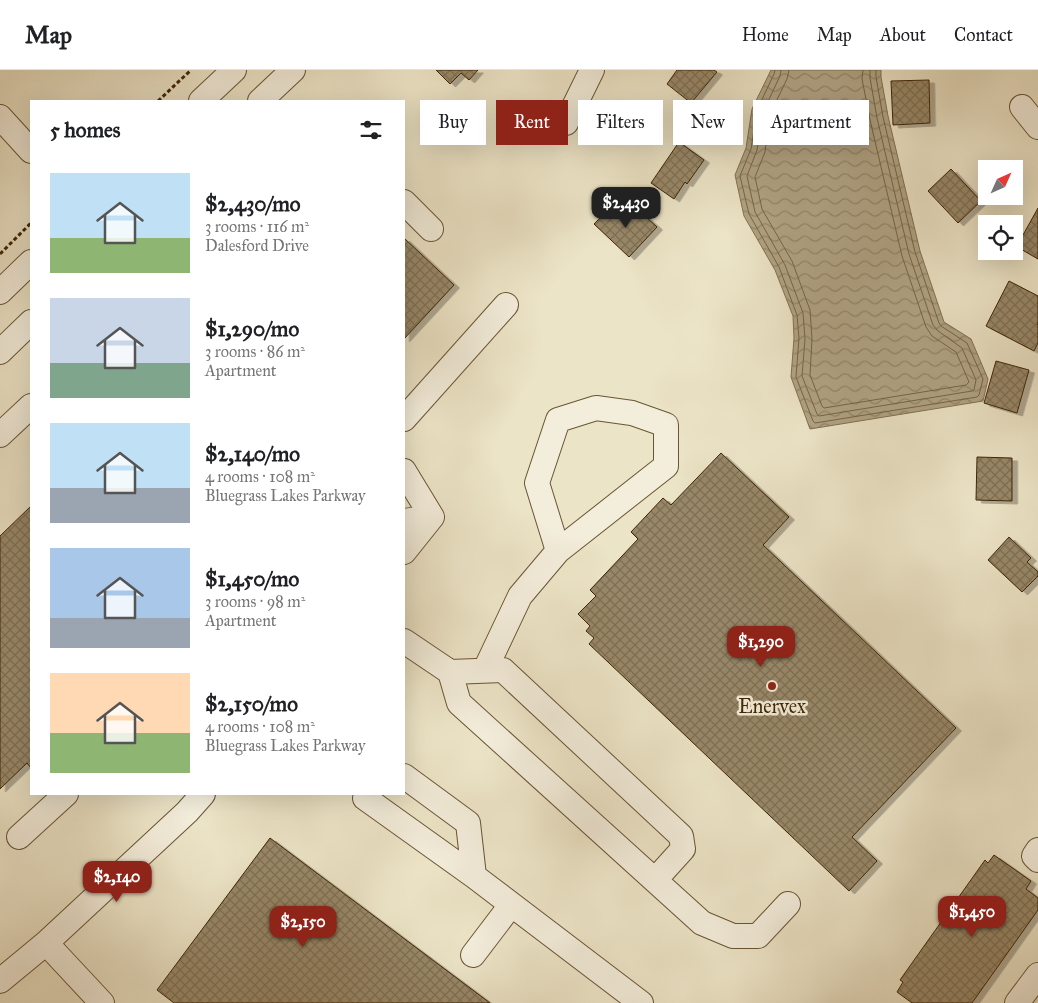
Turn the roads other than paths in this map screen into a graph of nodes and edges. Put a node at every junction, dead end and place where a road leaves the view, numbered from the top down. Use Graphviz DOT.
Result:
graph roads {
  1 [pos="234,70"];
  2 [pos="293,70"];
  3 [pos="592,70"];
  4 [pos="202,100"];
  5 [pos="261,100"];
  6 [pos="1022,107"];
  7 [pos="0,117"];
  8 [pos="568,119"];
  9 [pos="1038,127"];
  10 [pos="30,150"];
  11 [pos="405,203"];
  12 [pos="431,229"];
  13 [pos="30,263"];
  14 [pos="0,292"];
  15 [pos="506,305"];
  16 [pos="30,323"];
  17 [pos="0,352"];
  18 [pos="30,407"];
  19 [pos="405,418"];
  20 [pos="0,434"];
  21 [pos="405,474"];
  22 [pos="432,517"];
  23 [pos="405,521"];
  24 [pos="405,551"];
  25 [pos="558,551"];
  26 [pos="405,642"];
  27 [pos="485,670"];
  28 [pos="450,672"];
  29 [pos="405,777"];
  30 [pos="65,795"];
  31 [pos="202,795"];
  32 [pos="366,798"];
  33 [pos="19,837"];
  34 [pos="1038,850"];
  35 [pos="1038,860"];
  36 [pos="474,876"];
  37 [pos="655,880"];
  38 [pos="788,904"];
  39 [pos="511,905"];
  40 [pos="46,943"];
  41 [pos="473,955"];
  42 [pos="1038,975"];
  43 [pos="0,980"];
  44 [pos="102,1003"];
  45 [pos="641,1003"];
  46 [pos="1017,1003"];
  1 -- 4 [label="street"];
  2 -- 5 [label="street"];
  3 -- 8 [label="street"];
  6 -- 9 [label="street"];
  7 -- 10 [label="street"];
  11 -- 12 [label="street"];
  13 -- 14 [label="street"];
  15 -- 19 [label="street"];
  16 -- 17 [label="street"];
  18 -- 20 [label="street"];
  21 -- 22 [label="street"];
  22 -- 23 [label="street"];
  22 -- 24 [label="street"];
  25 -- 25 [label="street"];
  25 -- 27 [label="street"];
  26 -- 28 [label="street"];
  27 -- 28 [label="street"];
  27 -- 37 [label="street"];
  28 -- 37 [label="street"];
  29 -- 36 [label="street"];
  30 -- 33 [label="street"];
  31 -- 40 [label="street"];
  32 -- 36 [label="street"];
  34 -- 35 [label="street"];
  36 -- 39 [label="street"];
  37 -- 38 [label="street"];
  39 -- 41 [label="street"];
  39 -- 45 [label="street"];
  40 -- 43 [label="street"];
  40 -- 44 [label="street"];
  42 -- 46 [label="street"];
}
